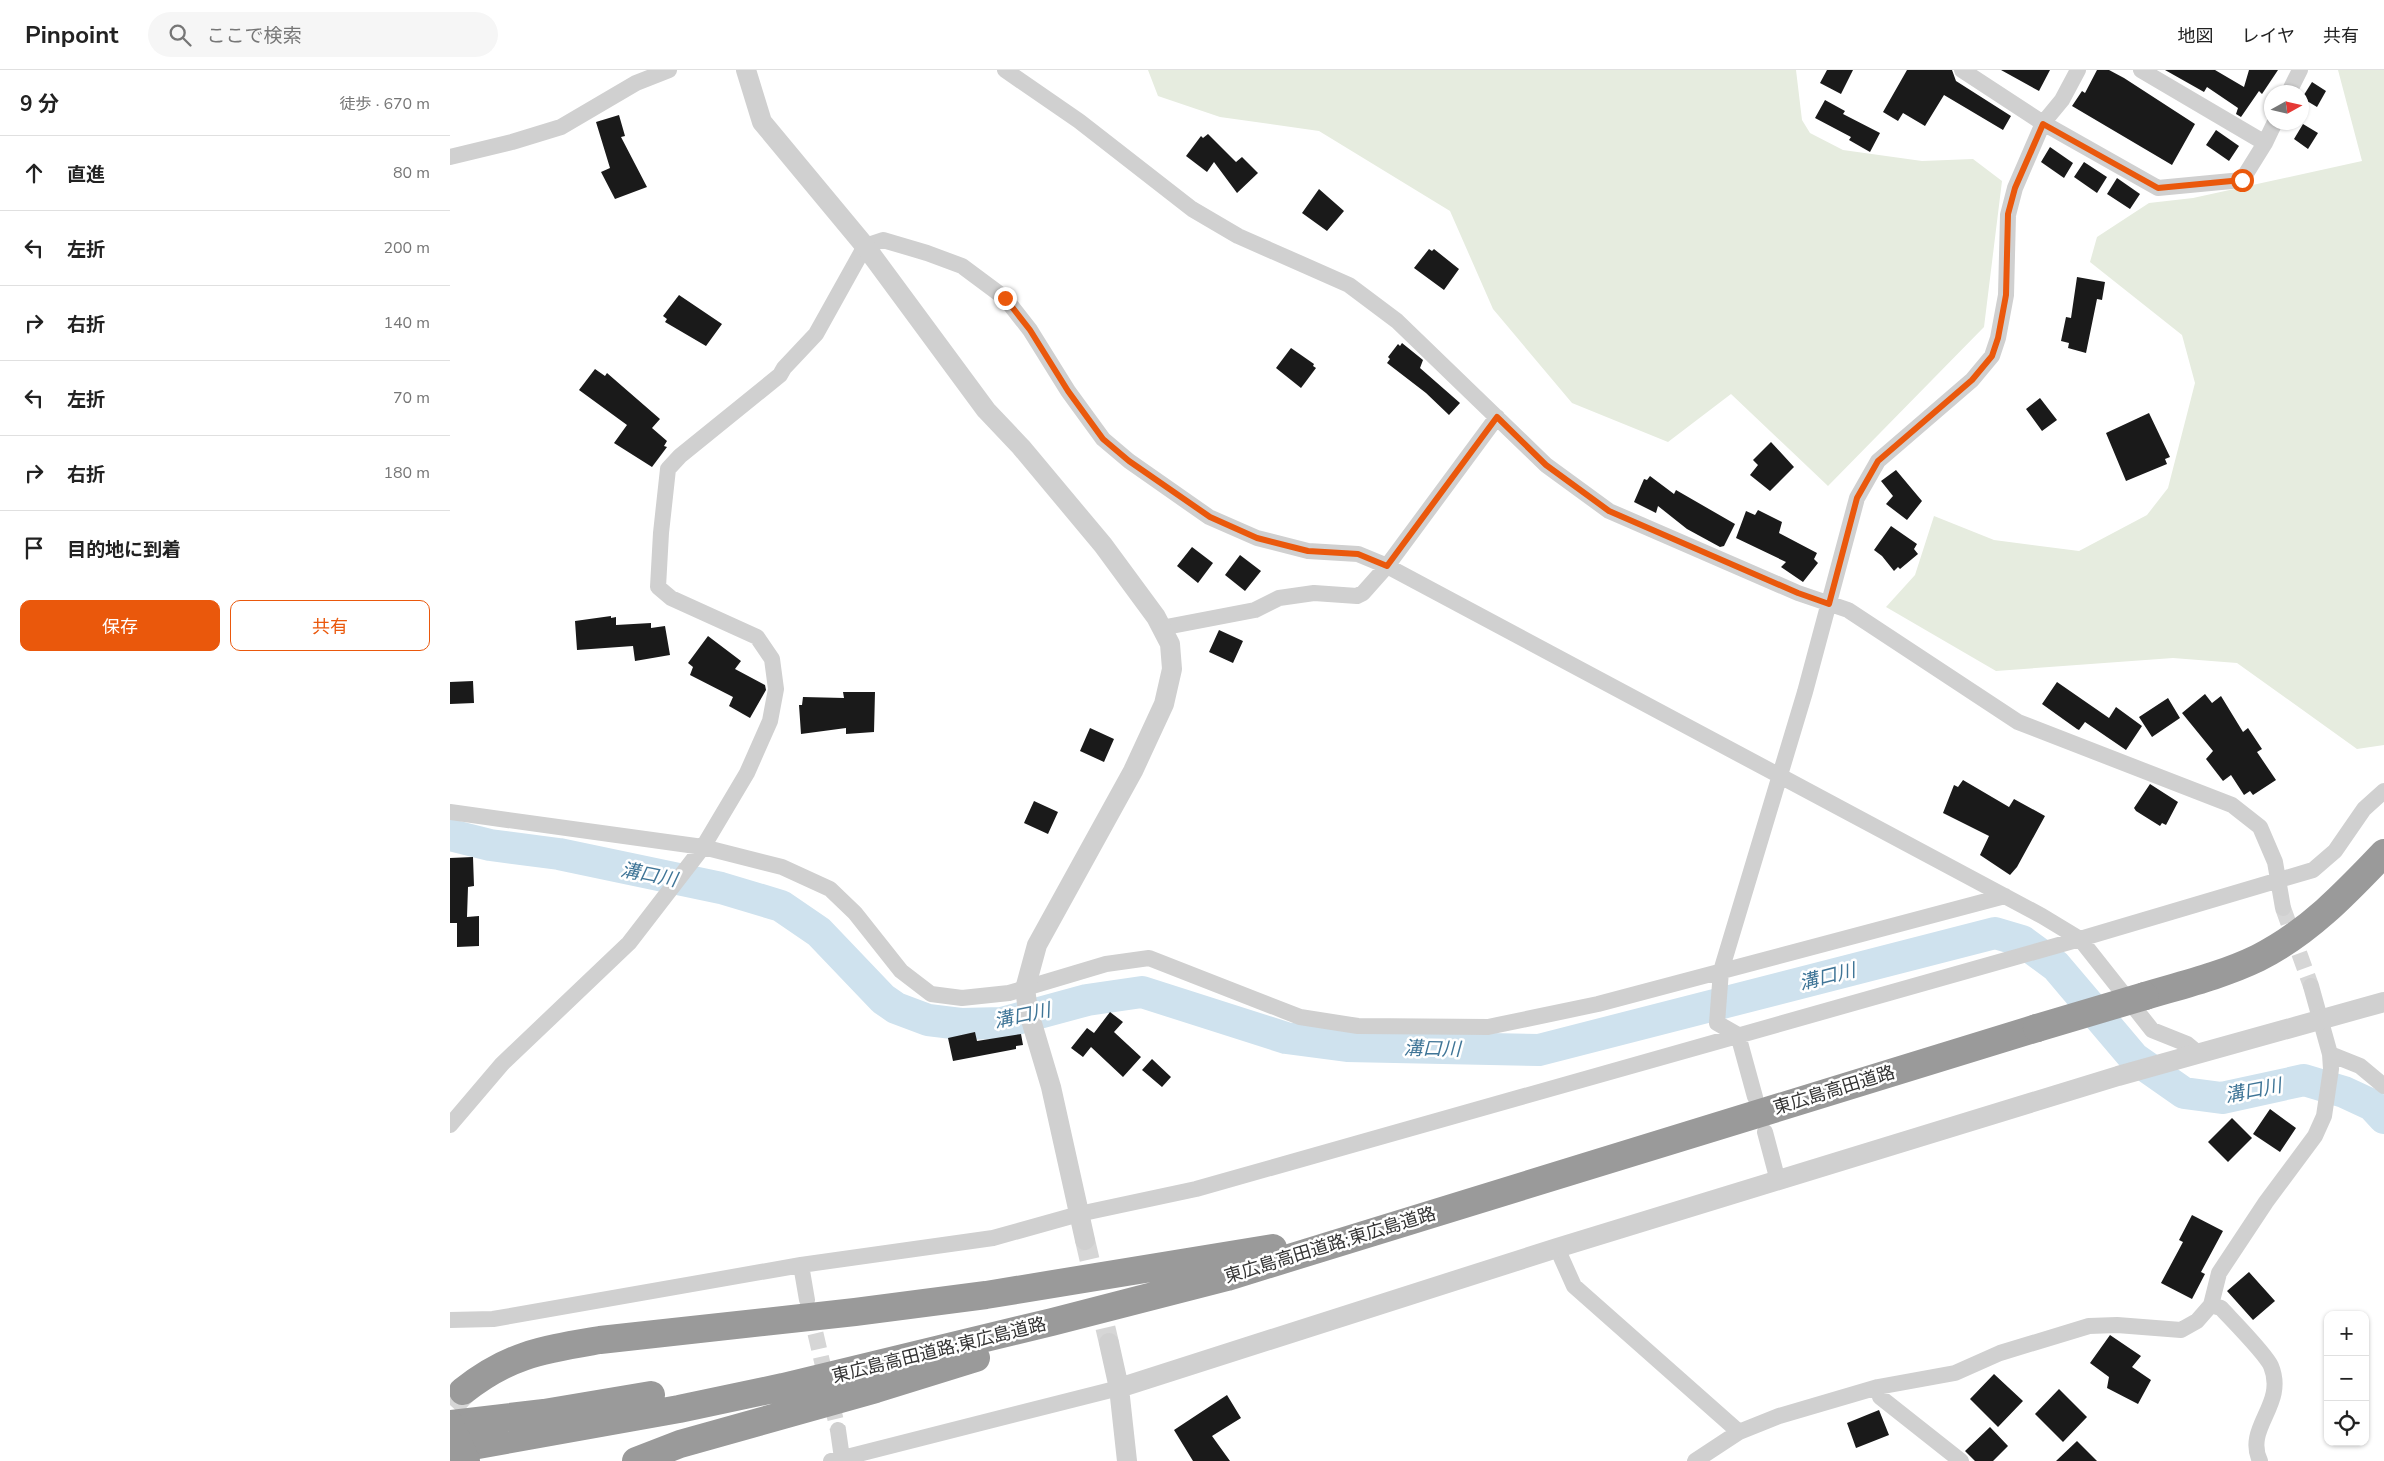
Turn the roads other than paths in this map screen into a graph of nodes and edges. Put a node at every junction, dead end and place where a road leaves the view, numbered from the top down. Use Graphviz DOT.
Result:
graph roads {
  1 [pos="669,70"];
  2 [pos="746,70"];
  3 [pos="1004,70"];
  4 [pos="1962,70"];
  5 [pos="2078,70"];
  6 [pos="2141,70"];
  7 [pos="2300,70"];
  8 [pos="2292,85"];
  9 [pos="2043,124"];
  10 [pos="2271,130"];
  11 [pos="2265,143"];
  12 [pos="450,157"];
  13 [pos="865,246"];
  14 [pos="1497,417"];
  15 [pos="1387,566"];
  16 [pos="1829,604"];
  17 [pos="1161,628"];
  18 [pos="1780,777"];
  19 [pos="2384,791"];
  20 [pos="450,812"];
  21 [pos="703,847"];
  22 [pos="2384,853"];
  23 [pos="2277,880"];
  24 [pos="2005,896"];
  25 [pos="2282,908"];
  26 [pos="2080,939"];
  27 [pos="1721,971"];
  28 [pos="2311,986"];
  29 [pos="1025,989"];
  30 [pos="2384,1002"];
  31 [pos="2322,1019"];
  32 [pos="1738,1036"];
  33 [pos="2199,1054"];
  34 [pos="2331,1061"];
  35 [pos="2384,1086"];
  36 [pos="1755,1097"];
  37 [pos="450,1125"];
  38 [pos="1765,1132"];
  39 [pos="1778,1181"];
  40 [pos="1447,1209"];
  41 [pos="1079,1214"];
  42 [pos="1085,1240"];
  43 [pos="1298,1244"];
  44 [pos="1558,1248"];
  45 [pos="800,1265"];
  46 [pos="1227,1277"];
  47 [pos="807,1300"];
  48 [pos="2211,1305"];
  49 [pos="450,1320"];
  50 [pos="1108,1343"];
  51 [pos="1878,1387"];
  52 [pos="1119,1388"];
  53 [pos="463,1392"];
  54 [pos="450,1424"];
  55 [pos="838,1430"];
  56 [pos="1739,1432"];
  57 [pos="450,1450"];
  58 [pos="837,1460"];
  59 [pos="466,1461"];
  60 [pos="636,1461"];
  61 [pos="1127,1461"];
  62 [pos="1695,1461"];
  63 [pos="1961,1461"];
  64 [pos="2260,1461"];
  1 -- 12 [label="street"];
  2 -- 13 [label="street"];
  3 -- 14 [label="street"];
  4 -- 9 [label="street"];
  5 -- 9 [label="street"];
  6 -- 11 [label="street"];
  7 -- 8 [label="street"];
  9 -- 11 [label="street"];
  9 -- 16 [label="street"];
  10 -- 11 [label="street"];
  13 -- 15 [label="street"];
  13 -- 17 [label="street"];
  13 -- 21 [label="street"];
  14 -- 15 [label="street"];
  14 -- 16 [label="street"];
  15 -- 17 [label="street"];
  15 -- 18 [label="street"];
  16 -- 18 [label="street"];
  16 -- 23 [label="street"];
  17 -- 29 [label="street"];
  18 -- 24 [label="street"];
  18 -- 27 [label="street"];
  19 -- 23 [label="street"];
  20 -- 21 [label="street"];
  21 -- 29 [label="street"];
  21 -- 37 [label="street"];
  22 -- 40 [label="highway, 東広島高田道路, bridge"];
  23 -- 25 [label="street"];
  23 -- 26 [label="street"];
  24 -- 26 [label="street"];
  24 -- 27 [label="street"];
  26 -- 32 [label="street"];
  26 -- 33 [label="street"];
  27 -- 29 [label="street"];
  27 -- 32 [label="street"];
  28 -- 31 [label="street"];
  29 -- 41 [label="street"];
  30 -- 31 [label="street"];
  31 -- 33 [label="street"];
  31 -- 34 [label="street"];
  32 -- 36 [label="street"];
  32 -- 41 [label="street"];
  33 -- 39 [label="street"];
  34 -- 35 [label="street"];
  34 -- 48 [label="street"];
  38 -- 39 [label="street"];
  39 -- 44 [label="street"];
  40 -- 43 [label="highway, 東広島高田道路;東広島道路"];
  40 -- 46 [label="highway, 東広島高田道路;東広島道路"];
  41 -- 42 [label="street"];
  41 -- 45 [label="street"];
  43 -- 53 [label="highway"];
  43 -- 54 [label="highway, 東広島高田道路;東広島道路"];
  44 -- 52 [label="street"];
  44 -- 56 [label="street"];
  45 -- 47 [label="street"];
  45 -- 49 [label="street"];
  46 -- 57 [label="highway, 東広島高田道路;東広島道路"];
  46 -- 60 [label="highway"];
  48 -- 51 [label="street"];
  48 -- 64 [label="street"];
  50 -- 52 [label="street"];
  51 -- 56 [label="street"];
  51 -- 63 [label="street"];
  52 -- 58 [label="street"];
  52 -- 61 [label="street"];
  54 -- 59 [label="highway, bridge"];
  55 -- 58 [label="street"];
  56 -- 62 [label="street"];
}
